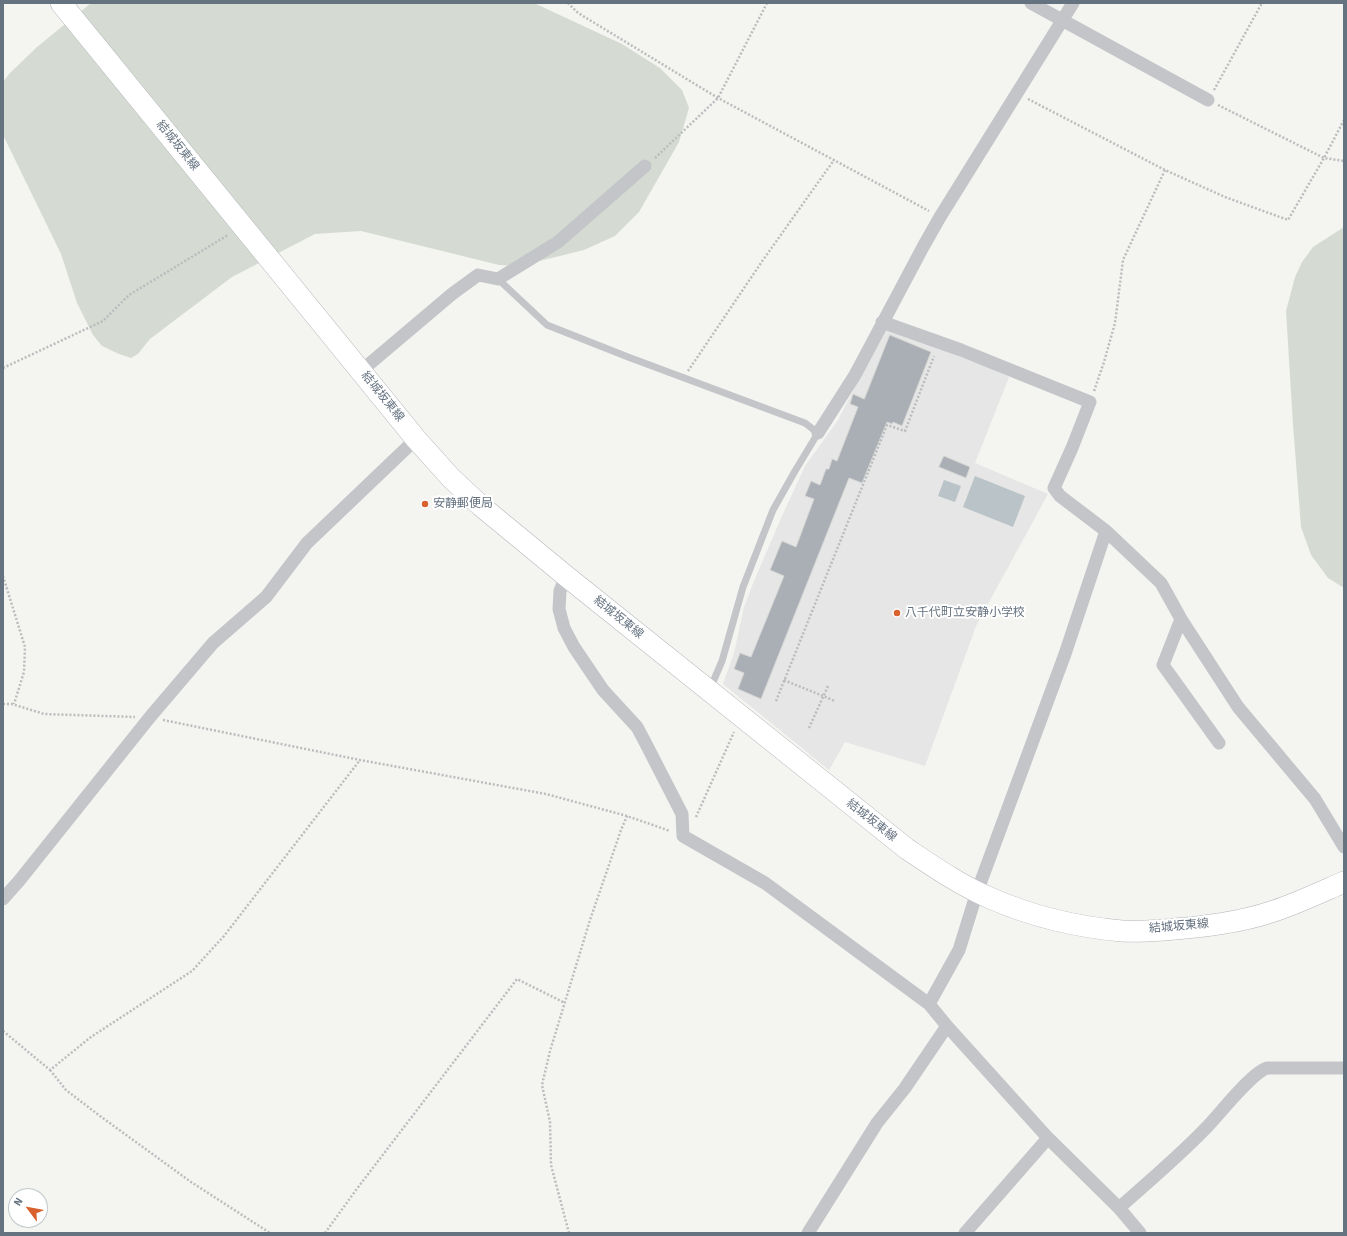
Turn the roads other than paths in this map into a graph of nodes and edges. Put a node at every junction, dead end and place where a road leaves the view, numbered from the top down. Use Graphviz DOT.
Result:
graph roads {
  1 [pos="61,3"];
  2 [pos="1031,3"];
  3 [pos="1073,3"];
  4 [pos="1063,20"];
  5 [pos="1208,100"];
  6 [pos="645,166"];
  7 [pos="498,279"];
  8 [pos="882,322"];
  9 [pos="361,370"];
  10 [pos="818,433"];
  11 [pos="416,439"];
  12 [pos="1106,531"];
  13 [pos="566,576"];
  14 [pos="1181,619"];
  15 [pos="710,691"];
  16 [pos="1219,743"];
  17 [pos="1344,847"];
  18 [pos="1344,882"];
  19 [pos="976,892"];
  20 [pos="3,899"];
  21 [pos="929,1004"];
  22 [pos="947,1026"];
  23 [pos="1344,1068"];
  24 [pos="1048,1138"];
  25 [pos="1120,1208"];
  26 [pos="808,1233"];
  27 [pos="965,1233"];
  28 [pos="1140,1233"];
  1 -- 9 [label="main road, 結城坂東線"];
  2 -- 4 [label="street"];
  3 -- 4 [label="street"];
  4 -- 5 [label="street"];
  4 -- 8 [label="street"];
  6 -- 7 [label="street"];
  7 -- 9 [label="street"];
  7 -- 10 [label="lane"];
  8 -- 10 [label="street"];
  8 -- 12 [label="street"];
  9 -- 11 [label="main road, 結城坂東線"];
  10 -- 15 [label="lane"];
  11 -- 13 [label="main road, 結城坂東線"];
  11 -- 20 [label="street"];
  12 -- 14 [label="street"];
  12 -- 19 [label="street"];
  13 -- 15 [label="main road, 結城坂東線"];
  13 -- 21 [label="street"];
  14 -- 16 [label="street"];
  14 -- 17 [label="street"];
  15 -- 19 [label="main road, 結城坂東線"];
  18 -- 19 [label="main road, 結城坂東線"];
  19 -- 21 [label="street"];
  21 -- 22 [label="street"];
  22 -- 24 [label="street"];
  22 -- 26 [label="street"];
  23 -- 25 [label="street"];
  24 -- 25 [label="street"];
  24 -- 27 [label="street"];
  25 -- 28 [label="street"];
}
